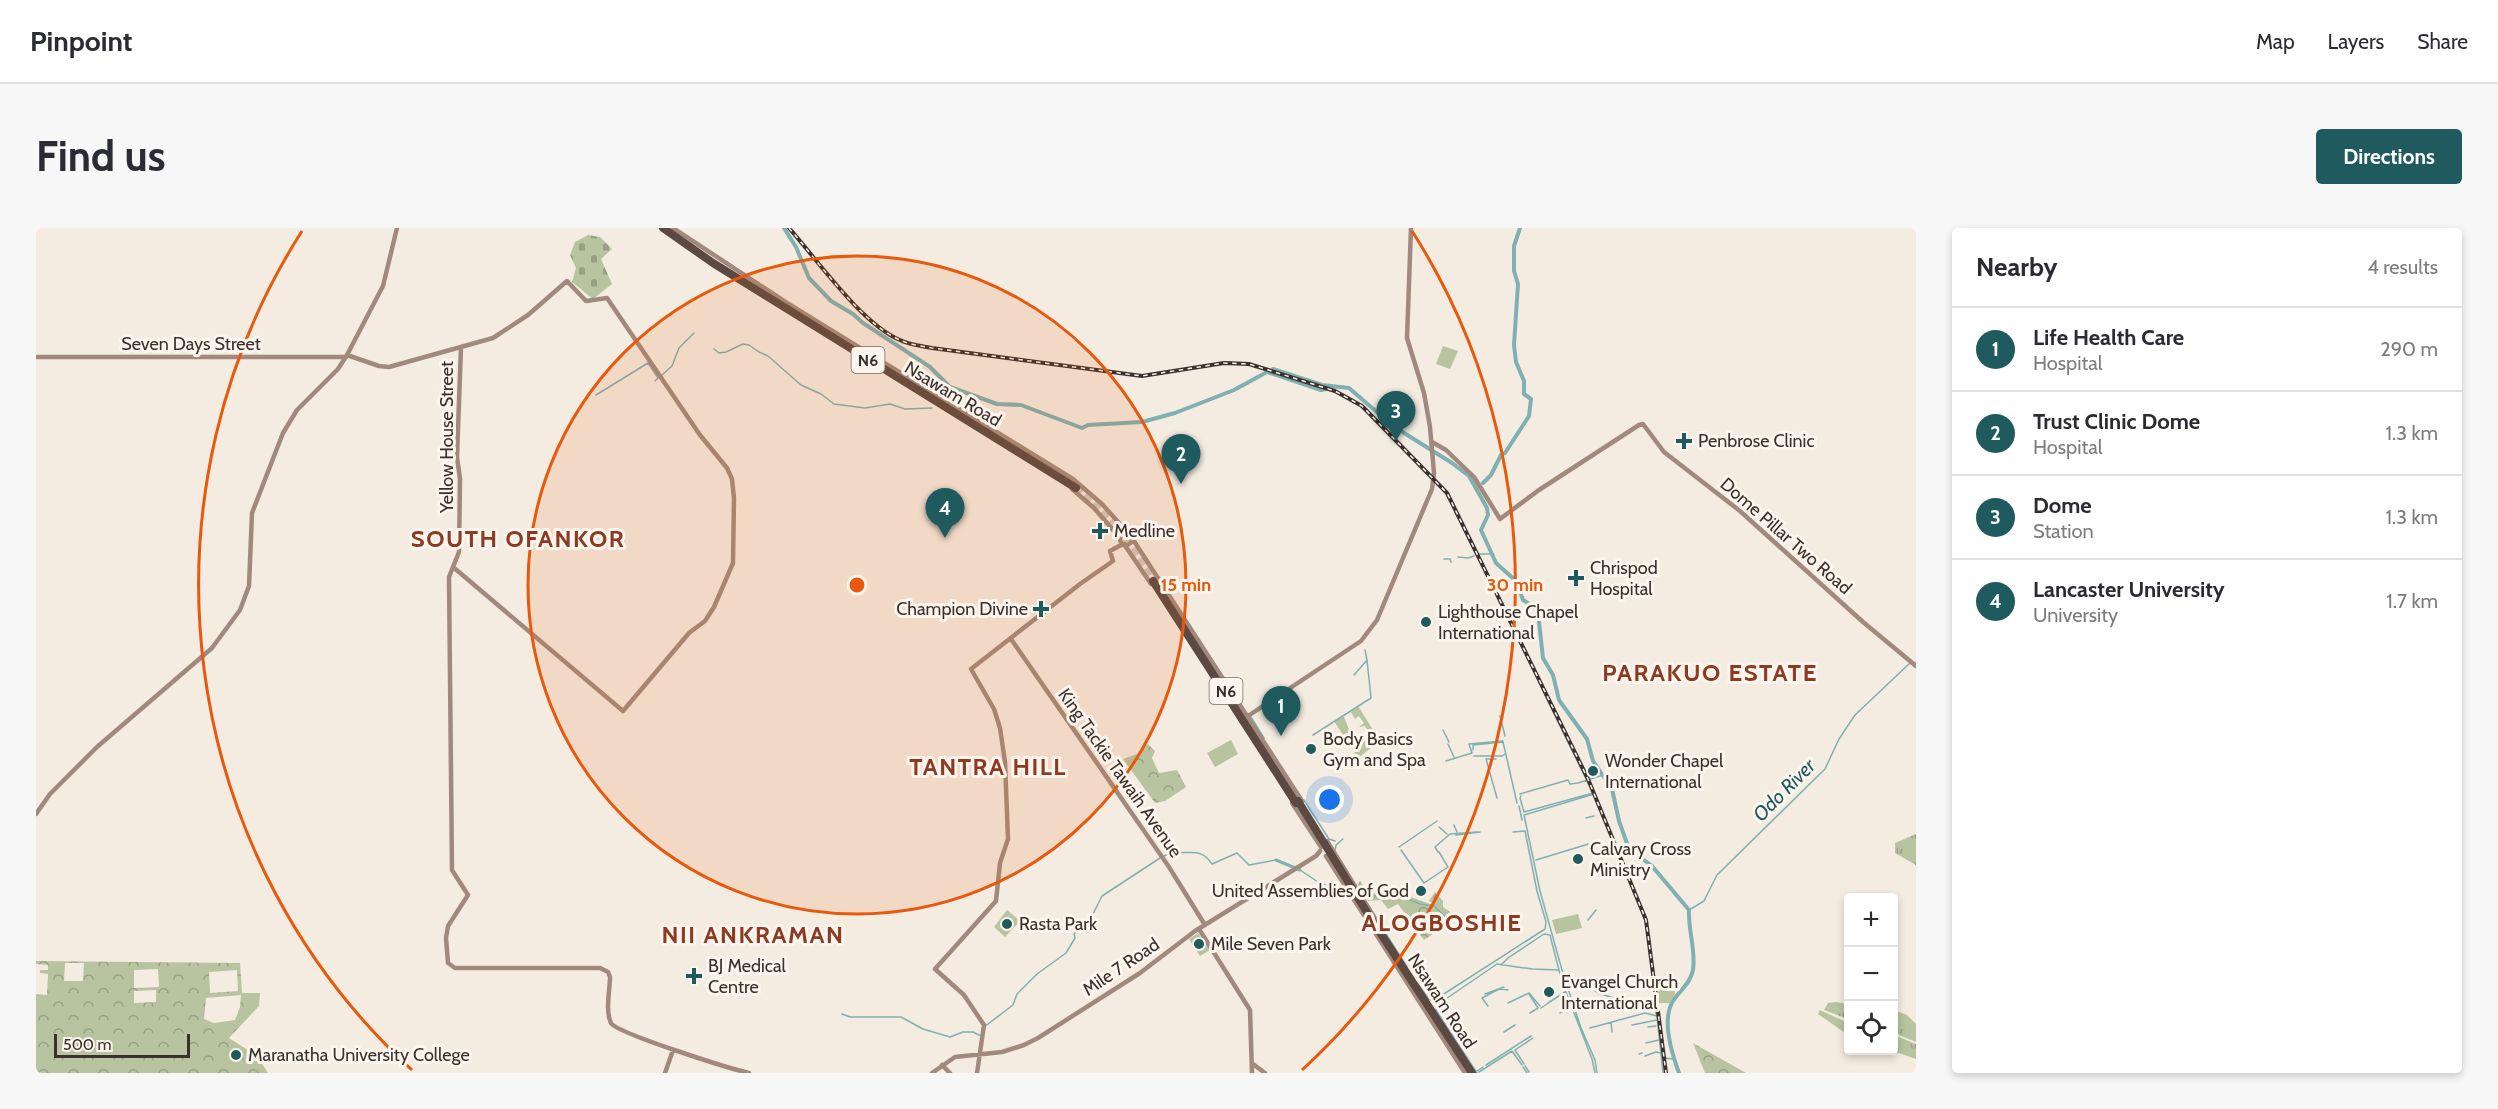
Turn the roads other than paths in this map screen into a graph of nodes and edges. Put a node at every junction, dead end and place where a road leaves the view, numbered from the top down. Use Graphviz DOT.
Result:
graph roads {
  1 [pos="397,228"];
  2 [pos="663,228"];
  3 [pos="673,228"];
  4 [pos="1411,228"];
  5 [pos="461,347"];
  6 [pos="347,356"];
  7 [pos="36,357"];
  8 [pos="1432,444"];
  9 [pos="1076,487"];
  10 [pos="1130,536"];
  11 [pos="1121,542"];
  12 [pos="453,567"];
  13 [pos="1154,581"];
  14 [pos="1011,639"];
  15 [pos="1915,665"];
  16 [pos="1248,716"];
  17 [pos="36,814"];
  18 [pos="1328,844"];
  19 [pos="1333,850"];
  20 [pos="1323,852"];
  21 [pos="1205,925"];
  22 [pos="1199,929"];
  23 [pos="673,1050"];
  24 [pos="981,1056"];
  25 [pos="1252,1064"];
  26 [pos="942,1065"];
  27 [pos="665,1073"];
  28 [pos="749,1073"];
  29 [pos="932,1073"];
  30 [pos="950,1073"];
  31 [pos="977,1073"];
  32 [pos="1252,1073"];
  33 [pos="1265,1073"];
  34 [pos="1471,1073"];
  1 -- 6 [label="street"];
  2 -- 9 [label="highway, Nsawam Road / N6"];
  2 -- 11 [label="street"];
  3 -- 10 [label="street"];
  4 -- 8 [label="street"];
  5 -- 6 [label="street"];
  5 -- 12 [label="street, Yellow House Street"];
  5 -- 12 [label="street"];
  6 -- 7 [label="street, Seven Days Street"];
  6 -- 17 [label="street"];
  8 -- 15 [label="street, Dome Pillar Two Road"];
  8 -- 16 [label="street"];
  10 -- 11 [label="street"];
  10 -- 11 [label="street"];
  10 -- 16 [label="street"];
  11 -- 14 [label="street"];
  11 -- 20 [label="street"];
  12 -- 23 [label="street, Yellow House Street"];
  13 -- 34 [label="highway, Nsawam Road / N6, bridge"];
  14 -- 21 [label="street, King Tackie Tawaih Avenue"];
  14 -- 24 [label="street"];
  16 -- 18 [label="street"];
  18 -- 19 [label="street"];
  18 -- 20 [label="street"];
  19 -- 20 [label="street"];
  19 -- 34 [label="street"];
  20 -- 21 [label="street, Mile 7 Road"];
  20 -- 34 [label="street"];
  21 -- 22 [label="street, Mile 7 Road"];
  22 -- 24 [label="street, Mile 7 Road"];
  22 -- 25 [label="street"];
  23 -- 27 [label="street"];
  23 -- 28 [label="street"];
  24 -- 26 [label="street, Mile 7 Road"];
  24 -- 31 [label="street"];
  25 -- 32 [label="street"];
  25 -- 33 [label="street"];
  26 -- 29 [label="street, Mile 7 Road"];
  26 -- 30 [label="street"];
}
